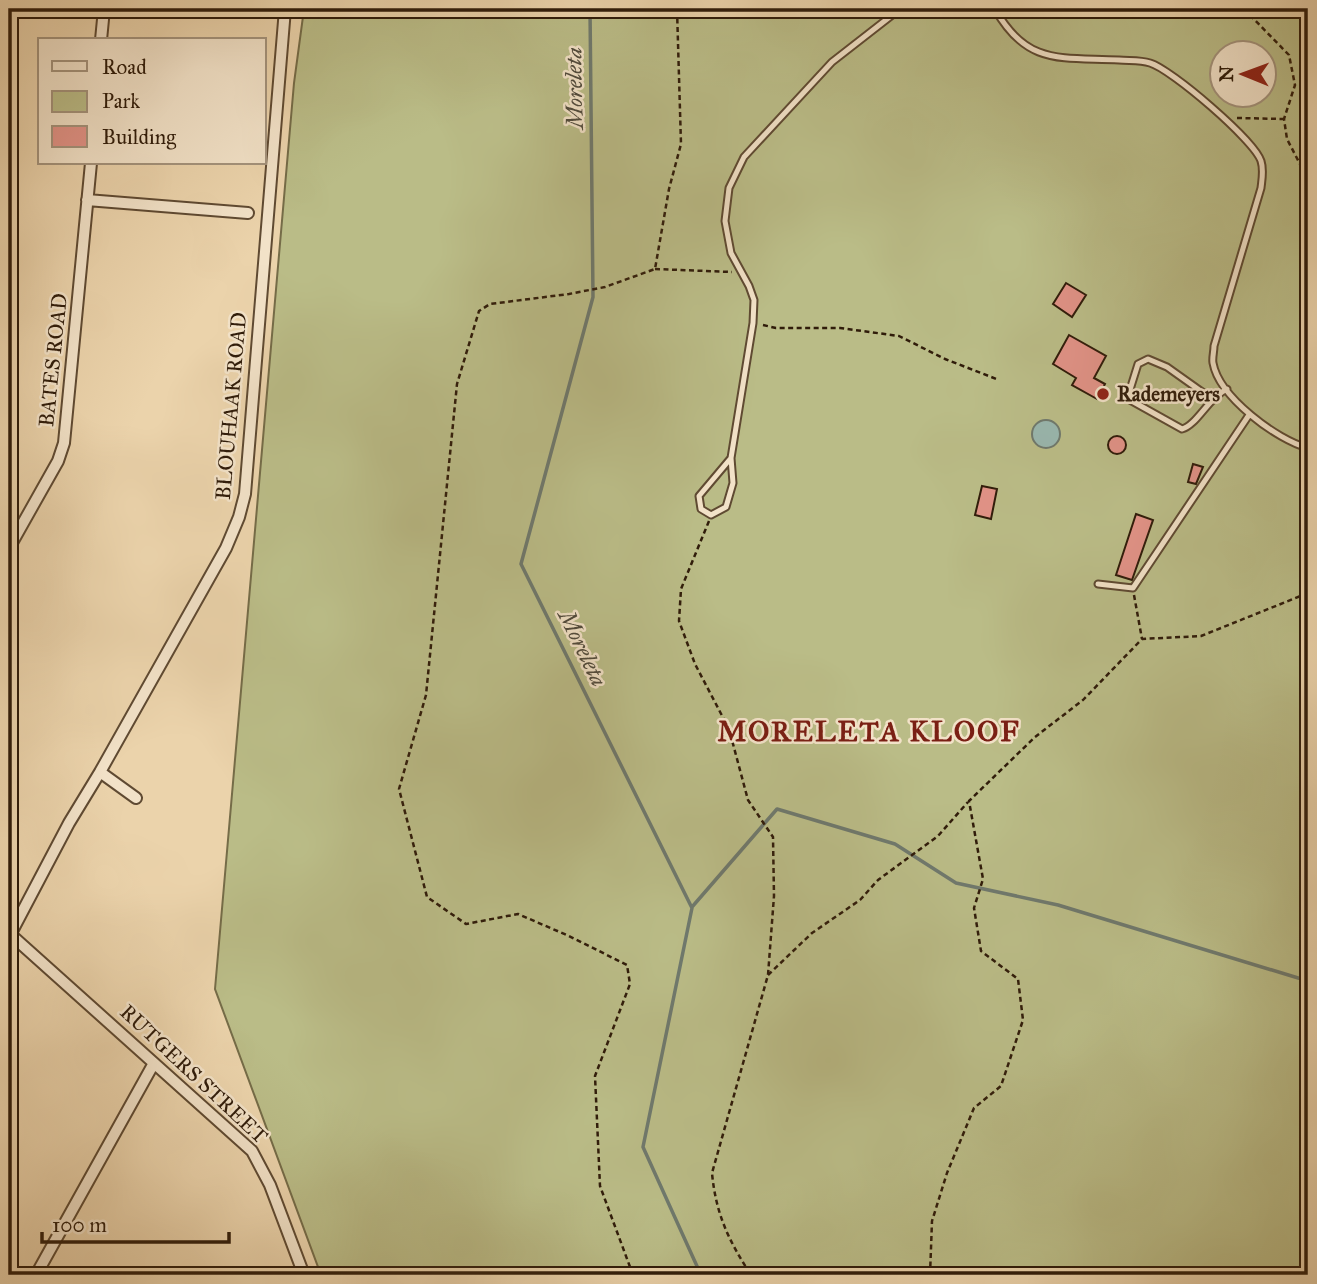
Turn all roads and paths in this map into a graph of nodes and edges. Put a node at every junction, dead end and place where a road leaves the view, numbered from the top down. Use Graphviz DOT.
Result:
graph roads {
  1 [pos="104,9"];
  2 [pos="285,9"];
  3 [pos="677,9"];
  4 [pos="900,9"];
  5 [pos="995,9"];
  6 [pos="1244,9"];
  7 [pos="101,38"];
  8 [pos="1223,117"];
  9 [pos="1284,119"];
  10 [pos="91,164"];
  11 [pos="87,200"];
  12 [pos="248,212"];
  13 [pos="1308,237"];
  14 [pos="655,269"];
  15 [pos="740,272"];
  16 [pos="752,323"];
  17 [pos="999,380"];
  18 [pos="1227,389"];
  19 [pos="1212,399"];
  20 [pos="1249,415"];
  21 [pos="1308,447"];
  22 [pos="731,458"];
  23 [pos="711,515"];
  24 [pos="9,548"];
  25 [pos="1098,584"];
  26 [pos="1133,588"];
  27 [pos="1308,593"];
  28 [pos="1142,639"];
  29 [pos="100,772"];
  30 [pos="136,798"];
  31 [pos="969,801"];
  32 [pos="10,936"];
  33 [pos="768,975"];
  34 [pos="154,1063"];
  35 [pos="36,1275"];
  36 [pos="304,1275"];
  37 [pos="633,1275"];
  38 [pos="751,1275"];
  39 [pos="930,1275"];
  1 -- 7 [label="street"];
  2 -- 29 [label="street, BLOUHAAK ROAD"];
  3 -- 14 [label="path"];
  4 -- 15 [label="lane"];
  5 -- 8 [label="lane"];
  6 -- 9 [label="path"];
  8 -- 9 [label="path"];
  8 -- 18 [label="lane"];
  9 -- 13 [label="path"];
  10 -- 11 [label="street, BATES ROAD"];
  11 -- 12 [label="street"];
  11 -- 24 [label="street, BATES ROAD"];
  14 -- 15 [label="path"];
  14 -- 37 [label="path"];
  15 -- 16 [label="lane"];
  16 -- 17 [label="path"];
  16 -- 22 [label="lane"];
  18 -- 19 [label="lane"];
  18 -- 20 [label="lane"];
  19 -- 19 [label="lane"];
  20 -- 21 [label="lane"];
  20 -- 26 [label="lane"];
  22 -- 23 [label="lane"];
  22 -- 23 [label="lane"];
  23 -- 33 [label="path"];
  25 -- 26 [label="lane"];
  26 -- 28 [label="path"];
  27 -- 28 [label="path"];
  28 -- 31 [label="path"];
  29 -- 30 [label="street"];
  29 -- 32 [label="street, BLOUHAAK ROAD"];
  31 -- 33 [label="path"];
  31 -- 39 [label="path"];
  32 -- 34 [label="street, RUTGERS STREET"];
  33 -- 38 [label="path"];
  34 -- 35 [label="street"];
  34 -- 36 [label="street, RUTGERS STREET"];
}
